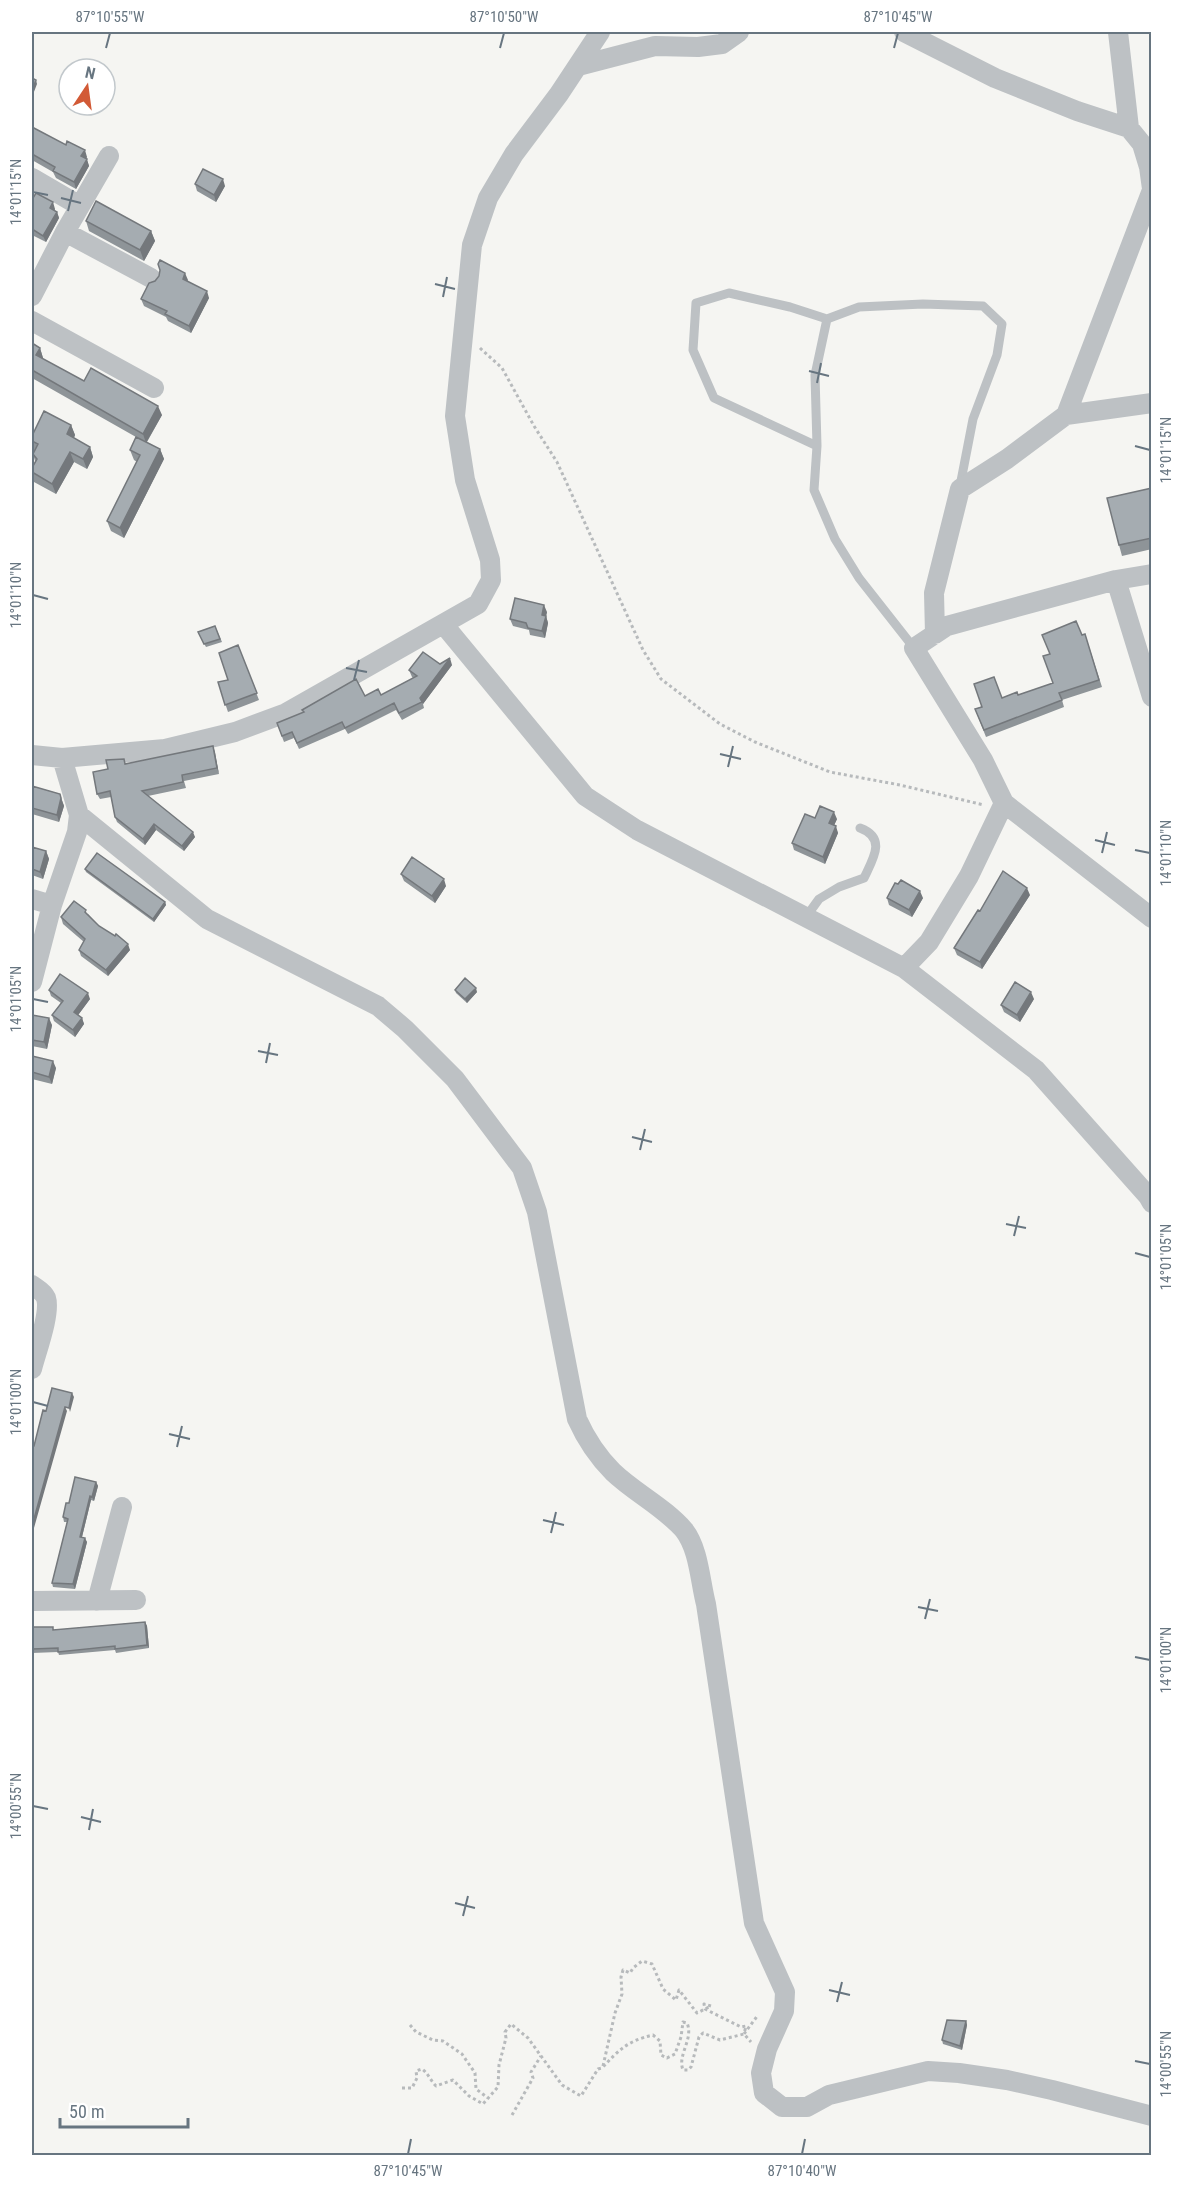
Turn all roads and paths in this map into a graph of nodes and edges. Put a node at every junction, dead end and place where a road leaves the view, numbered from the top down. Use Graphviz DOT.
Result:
graph roads {
  1 [pos="600,32"];
  2 [pos="739,32"];
  3 [pos="904,32"];
  4 [pos="1118,32"];
  5 [pos="578,66"];
  6 [pos="1129,128"];
  7 [pos="109,156"];
  8 [pos="32,178"];
  9 [pos="1152,189"];
  10 [pos="80,206"];
  11 [pos="65,232"];
  12 [pos="151,278"];
  13 [pos="32,296"];
  14 [pos="827,319"];
  15 [pos="32,321"];
  16 [pos="461,344"];
  17 [pos="154,388"];
  18 [pos="1152,403"];
  19 [pos="1066,415"];
  20 [pos="817,446"];
  21 [pos="960,489"];
  22 [pos="1152,574"];
  23 [pos="1116,580"];
  24 [pos="444,625"];
  25 [pos="935,634"];
  26 [pos="914,648"];
  27 [pos="1152,697"];
  28 [pos="32,755"];
  29 [pos="62,758"];
  30 [pos="1002,806"];
  31 [pos="79,815"];
  32 [pos="860,828"];
  33 [pos="32,899"];
  34 [pos="52,905"];
  35 [pos="805,918"];
  36 [pos="1152,918"];
  37 [pos="904,968"];
  38 [pos="32,982"];
  39 [pos="1152,1203"];
  40 [pos="32,1285"];
  41 [pos="32,1369"];
  42 [pos="122,1507"];
  43 [pos="136,1600"];
  44 [pos="97,1601"];
  45 [pos="32,1602"];
  46 [pos="758,2015"];
  47 [pos="410,2025"];
  48 [pos="744,2034"];
  49 [pos="541,2056"];
  50 [pos="602,2068"];
  51 [pos="402,2088"];
  52 [pos="488,2098"];
  53 [pos="512,2115"];
  54 [pos="1152,2116"];
  1 -- 5 [label="street"];
  2 -- 5 [label="street"];
  3 -- 6 [label="street"];
  4 -- 6 [label="street"];
  5 -- 16 [label="street"];
  6 -- 9 [label="street"];
  7 -- 10 [label="street"];
  8 -- 10 [label="street"];
  9 -- 19 [label="street"];
  10 -- 11 [label="street"];
  11 -- 12 [label="street"];
  11 -- 13 [label="street"];
  14 -- 20 [label="lane"];
  14 -- 20 [label="lane"];
  14 -- 21 [label="lane"];
  15 -- 17 [label="street"];
  16 -- 24 [label="street"];
  16 -- 30 [label="path"];
  18 -- 19 [label="street"];
  19 -- 21 [label="street"];
  20 -- 26 [label="lane"];
  21 -- 25 [label="street"];
  22 -- 23 [label="street"];
  23 -- 25 [label="street"];
  23 -- 27 [label="street"];
  24 -- 29 [label="street"];
  24 -- 35 [label="street"];
  25 -- 26 [label="street"];
  26 -- 30 [label="street"];
  28 -- 29 [label="street"];
  29 -- 31 [label="street"];
  30 -- 36 [label="street"];
  30 -- 37 [label="street"];
  31 -- 34 [label="street"];
  31 -- 54 [label="street"];
  32 -- 35 [label="lane"];
  33 -- 34 [label="street"];
  34 -- 38 [label="street"];
  35 -- 37 [label="street"];
  37 -- 39 [label="street"];
  40 -- 41 [label="street"];
  42 -- 44 [label="street"];
  43 -- 44 [label="street"];
  44 -- 45 [label="street"];
  46 -- 48 [label="path"];
  47 -- 52 [label="path"];
  48 -- 50 [label="path"];
  48 -- 50 [label="path"];
  49 -- 50 [label="path"];
  49 -- 52 [label="path"];
  49 -- 53 [label="path"];
  51 -- 52 [label="path"];
}
